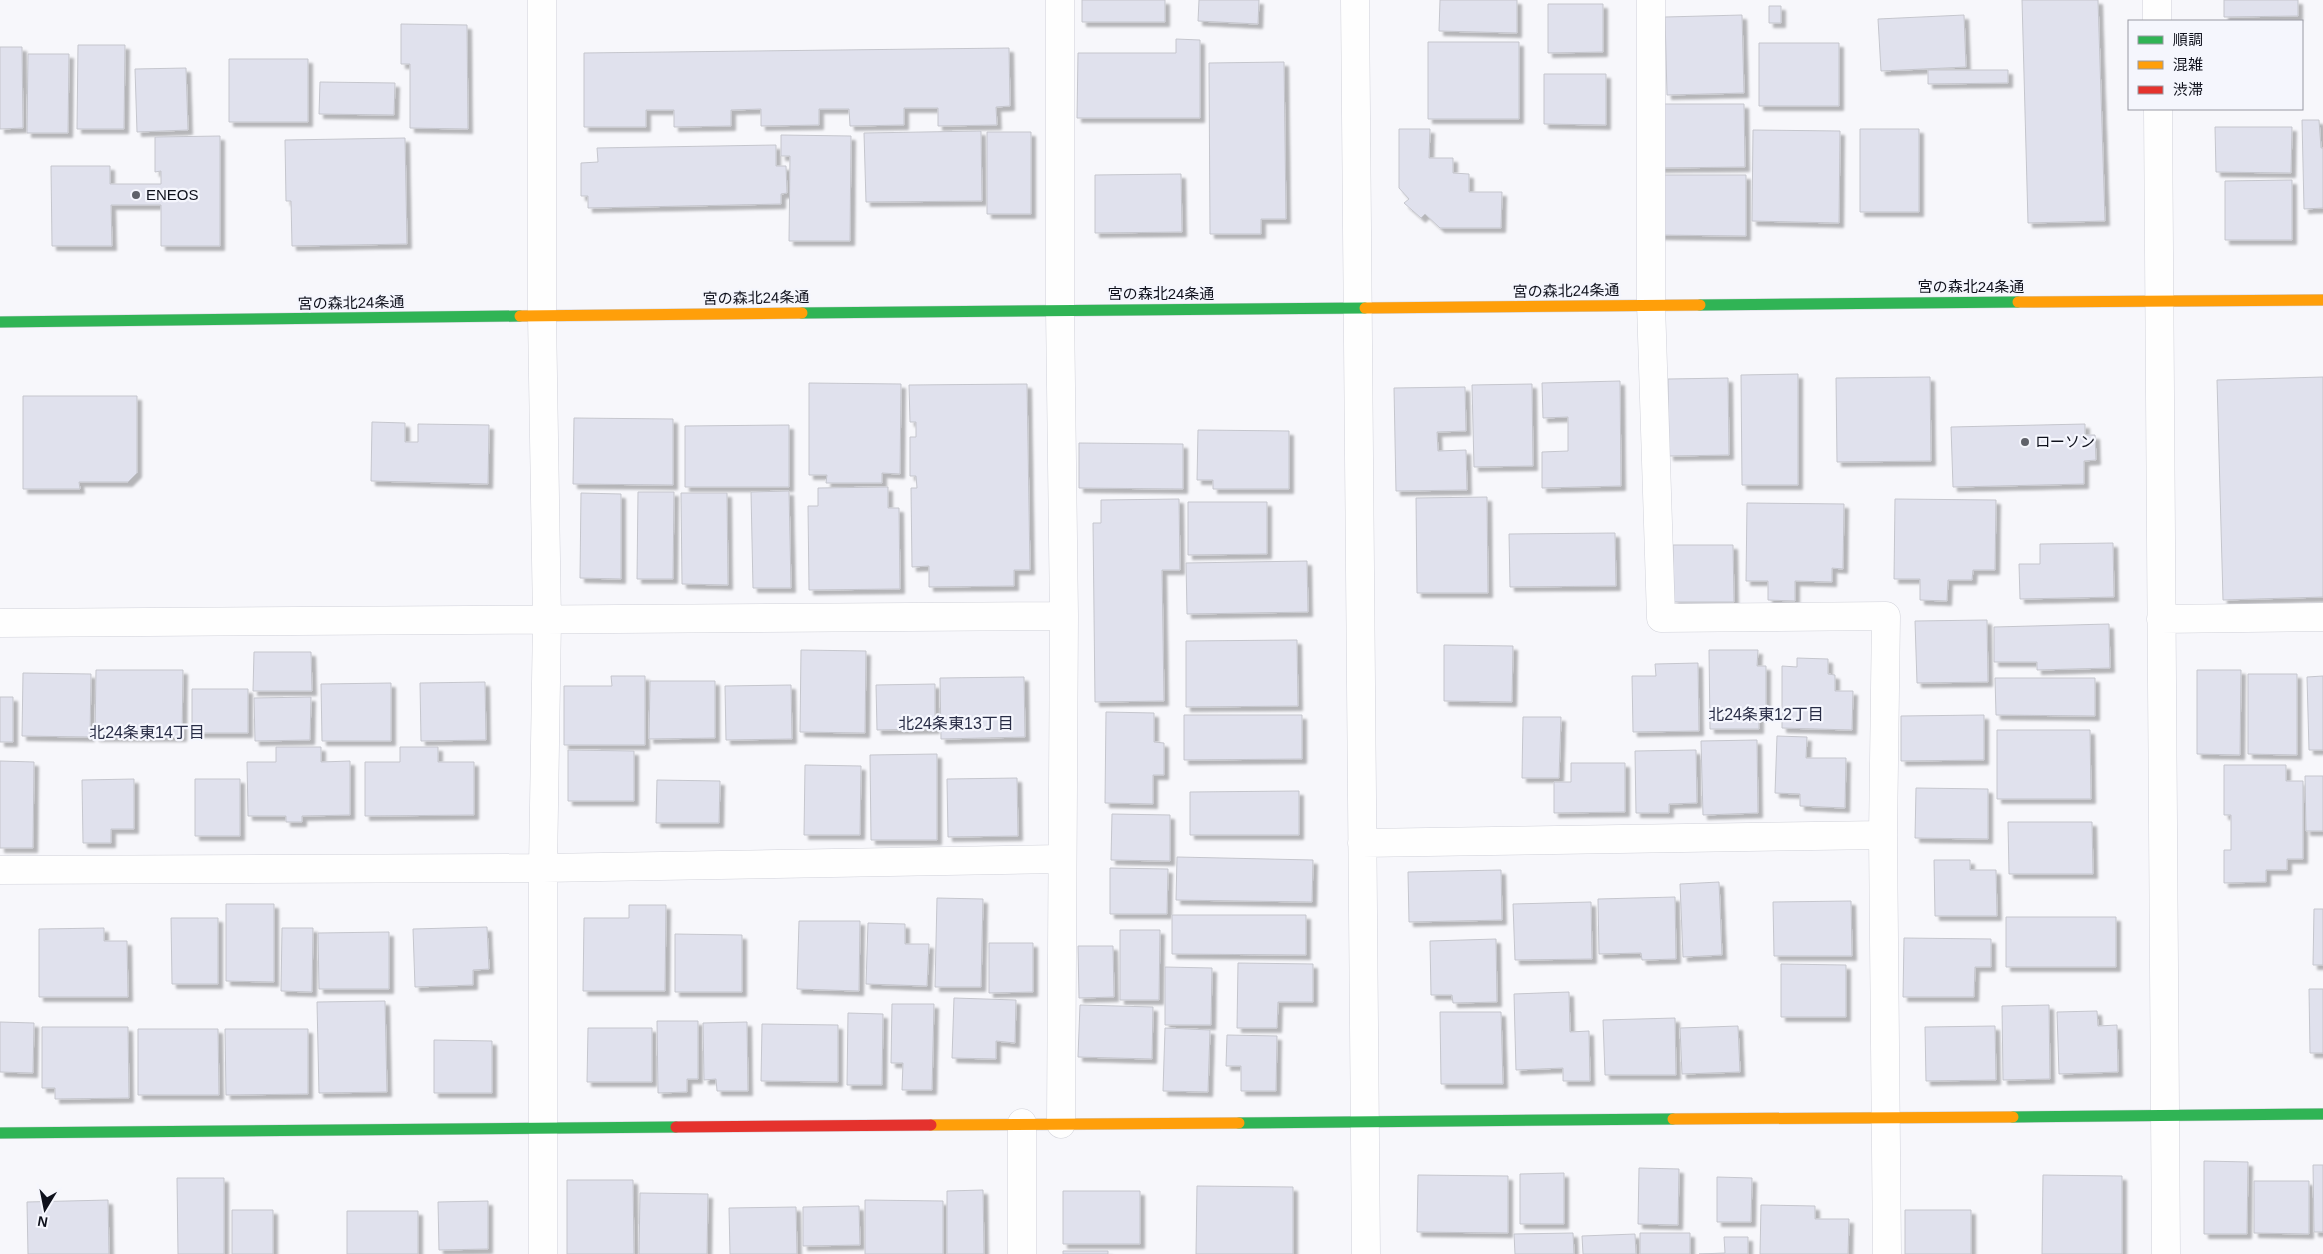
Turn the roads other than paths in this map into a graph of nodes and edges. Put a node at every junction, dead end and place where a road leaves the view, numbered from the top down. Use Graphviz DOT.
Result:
graph roads {
  1 [pos="542,0"];
  2 [pos="1060,0"];
  3 [pos="1355,0"];
  4 [pos="1651,0"];
  5 [pos="2157,0"];
  6 [pos="2157,20"];
  7 [pos="2158,110"];
  8 [pos="2323,300"];
  9 [pos="2160,301"];
  10 [pos="1651,304"];
  11 [pos="1357,307"];
  12 [pos="1060,310"];
  13 [pos="542,316"];
  14 [pos="0,322"];
  15 [pos="1064,616"];
  16 [pos="2323,617"];
  17 [pos="2162,619"];
  18 [pos="547,620"];
  19 [pos="0,622"];
  20 [pos="1883,834"];
  21 [pos="1362,843"];
  22 [pos="1062,859"];
  23 [pos="543,868"];
  24 [pos="0,870"];
  25 [pos="2323,1114"];
  26 [pos="1885,1116"];
  27 [pos="2165,1117"];
  28 [pos="1364,1120"];
  29 [pos="1022,1123"];
  30 [pos="1061,1124"];
  31 [pos="543,1128"];
  32 [pos="0,1133"];
  33 [pos="543,1254"];
  34 [pos="1022,1254"];
  35 [pos="1366,1254"];
  36 [pos="1886,1254"];
  37 [pos="2166,1254"];
  1 -- 13 [label="street"];
  2 -- 12 [label="street"];
  3 -- 11 [label="street"];
  4 -- 10 [label="street"];
  5 -- 6 [label="street"];
  7 -- 9 [label="street"];
  8 -- 9 [label="street, 宮の森北24条通"];
  9 -- 10 [label="street, 宮の森北24条通"];
  9 -- 17 [label="street"];
  10 -- 11 [label="street, 宮の森北24条通"];
  10 -- 20 [label="street"];
  11 -- 12 [label="street, 宮の森北24条通"];
  11 -- 21 [label="street"];
  12 -- 13 [label="street, 宮の森北24条通"];
  12 -- 15 [label="street"];
  13 -- 14 [label="street, 宮の森北24条通"];
  13 -- 18 [label="street"];
  15 -- 18 [label="street"];
  15 -- 22 [label="street"];
  16 -- 17 [label="street"];
  17 -- 27 [label="street"];
  18 -- 19 [label="street"];
  18 -- 23 [label="street"];
  20 -- 21 [label="street"];
  20 -- 26 [label="street"];
  21 -- 28 [label="street"];
  22 -- 23 [label="street"];
  22 -- 30 [label="street"];
  23 -- 24 [label="street"];
  23 -- 31 [label="street"];
  25 -- 27 [label="street"];
  26 -- 27 [label="street"];
  26 -- 28 [label="street"];
  26 -- 36 [label="street"];
  27 -- 37 [label="street"];
  28 -- 30 [label="street"];
  28 -- 35 [label="street"];
  29 -- 30 [label="street"];
  29 -- 31 [label="street"];
  29 -- 34 [label="street"];
  31 -- 32 [label="street"];
  31 -- 33 [label="street"];
}
